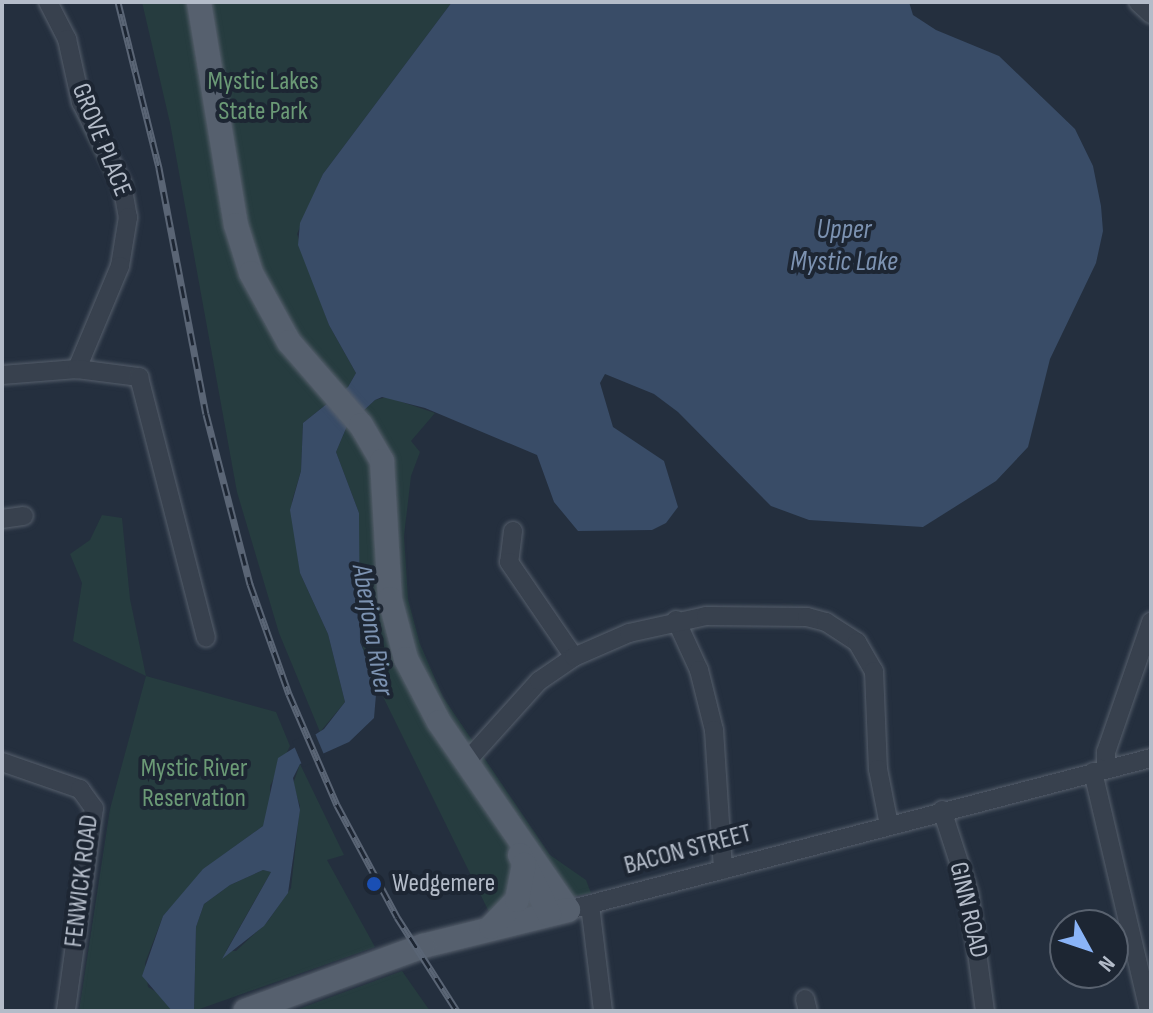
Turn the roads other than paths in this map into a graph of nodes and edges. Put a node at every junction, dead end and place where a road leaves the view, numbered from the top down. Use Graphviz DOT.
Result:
graph roads {
  1 [pos="48,2"];
  2 [pos="199,2"];
  3 [pos="1138,2"];
  4 [pos="1151,14"];
  5 [pos="77,369"];
  6 [pos="2,375"];
  7 [pos="24,516"];
  8 [pos="2,519"];
  9 [pos="513,531"];
  10 [pos="676,620"];
  11 [pos="1151,622"];
  12 [pos="206,638"];
  13 [pos="574,657"];
  14 [pos="1151,758"];
  15 [pos="2,762"];
  16 [pos="466,762"];
  17 [pos="1100,770"];
  18 [pos="942,810"];
  19 [pos="506,824"];
  20 [pos="889,825"];
  21 [pos="524,865"];
  22 [pos="723,870"];
  23 [pos="569,910"];
  24 [pos="489,927"];
  25 [pos="1149,1005"];
  26 [pos="66,1011"];
  27 [pos="245,1011"];
  28 [pos="603,1011"];
  29 [pos="985,1011"];
  1 -- 5 [label="street, GROVE PLACE"];
  2 -- 16 [label="main road"];
  3 -- 4 [label="street"];
  5 -- 6 [label="street"];
  5 -- 12 [label="street"];
  7 -- 8 [label="street"];
  9 -- 13 [label="street"];
  10 -- 13 [label="street"];
  10 -- 20 [label="street"];
  10 -- 22 [label="street"];
  11 -- 17 [label="street"];
  13 -- 16 [label="street"];
  14 -- 17 [label="street, BACON STREET"];
  15 -- 26 [label="street, FENWICK ROAD"];
  16 -- 19 [label="main road"];
  17 -- 18 [label="street, BACON STREET"];
  17 -- 25 [label="street"];
  18 -- 20 [label="street, BACON STREET"];
  18 -- 29 [label="street, GINN ROAD"];
  19 -- 21 [label="main road"];
  19 -- 23 [label="main road"];
  20 -- 22 [label="street, BACON STREET"];
  21 -- 23 [label="main road"];
  21 -- 24 [label="main road"];
  22 -- 23 [label="street, BACON STREET"];
  23 -- 24 [label="main road, BACON STREET"];
  23 -- 28 [label="street"];
  24 -- 27 [label="main road, BACON STREET"];
}
